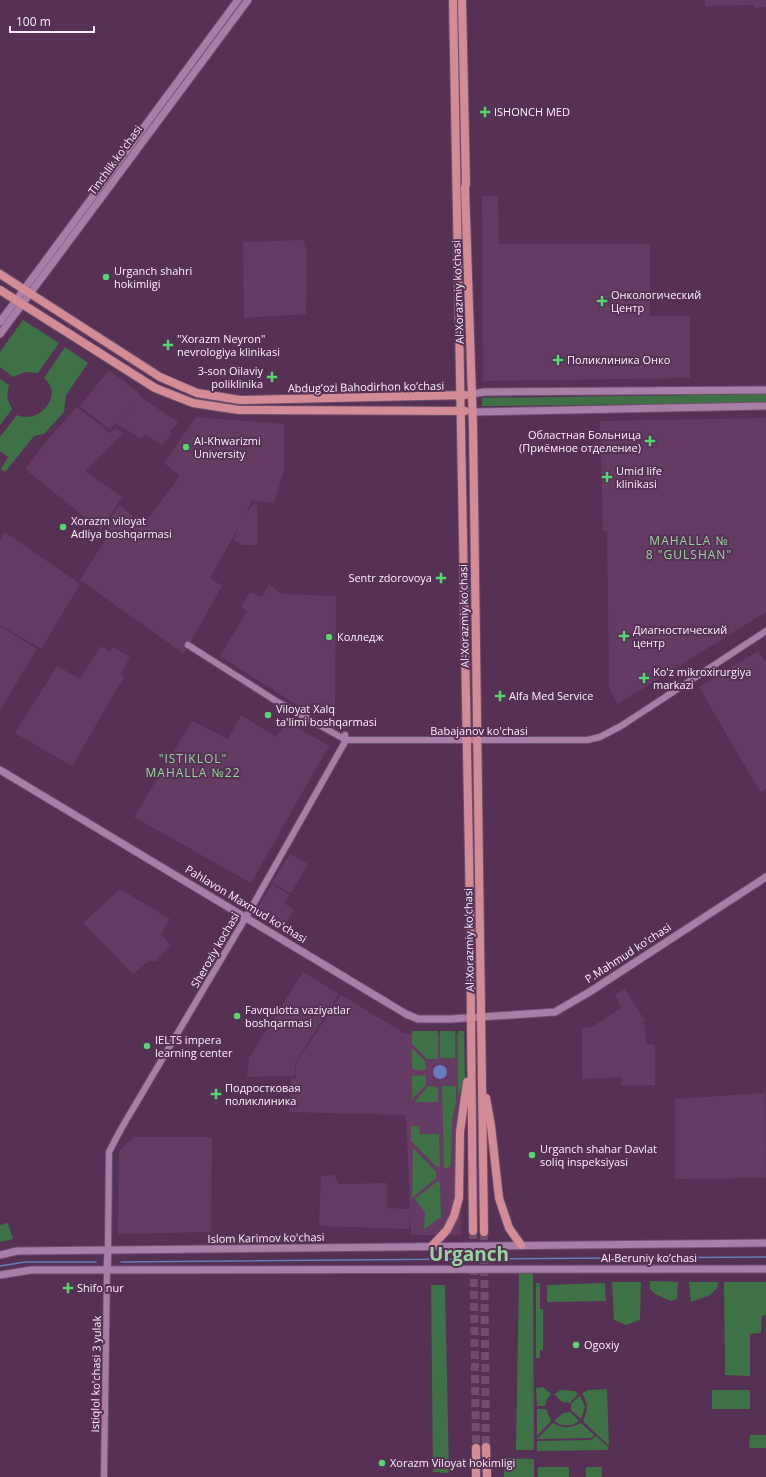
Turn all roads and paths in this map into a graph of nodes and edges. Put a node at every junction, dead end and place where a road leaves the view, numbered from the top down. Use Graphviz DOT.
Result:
graph roads {
  1 [pos="238,0"];
  2 [pos="248,0"];
  3 [pos="453,0"];
  4 [pos="462,0"];
  5 [pos="0,274"];
  6 [pos="0,290"];
  7 [pos="27,292"];
  8 [pos="19,302"];
  9 [pos="0,322"];
  10 [pos="0,334"];
  11 [pos="766,390"];
  12 [pos="472,394"];
  13 [pos="460,395"];
  14 [pos="274,400"];
  15 [pos="766,406"];
  16 [pos="273,410"];
  17 [pos="461,411"];
  18 [pos="472,412"];
  19 [pos="766,632"];
  20 [pos="188,645"];
  21 [pos="346,738"];
  22 [pos="466,742"];
  23 [pos="477,742"];
  24 [pos="0,770"];
  25 [pos="766,877"];
  26 [pos="246,917"];
  27 [pos="470,1017"];
  28 [pos="491,1017"];
  29 [pos="481,1018"];
  30 [pos="471,1060"];
  31 [pos="482,1077"];
  32 [pos="473,1231"];
  33 [pos="484,1232"];
  34 [pos="766,1243"];
  35 [pos="520,1245"];
  36 [pos="533,1245"];
  37 [pos="432,1246"];
  38 [pos="108,1250"];
  39 [pos="0,1254"];
  40 [pos="766,1269"];
  41 [pos="107,1271"];
  42 [pos="0,1275"];
  43 [pos="476,1448"];
  44 [pos="486,1448"];
  45 [pos="104,1477"];
  46 [pos="476,1477"];
  47 [pos="486,1477"];
  1 -- 7 [label="main road, Tinchlik ko'chasi"];
  2 -- 7 [label="main road, Tinchlik ko'chasi"];
  3 -- 13 [label="main road, Al-Xorazmiy ko’chasi"];
  4 -- 12 [label="main road, Al-Xorazmiy ko’chasi"];
  5 -- 7 [label="main road, Abdug’ozi Bahodirhon ko’chasi"];
  6 -- 8 [label="main road, Abdug’ozi Bahodirhon ko’chasi"];
  7 -- 8 [label="main road, Tinchlik ko'chasi"];
  7 -- 14 [label="main road, Abdug’ozi Bahodirhon ko’chasi"];
  8 -- 9 [label="main road, Tinchlik ko'chasi"];
  8 -- 10 [label="main road, Tinchlik ko'chasi"];
  8 -- 16 [label="main road, Abdug’ozi Bahodirhon ko’chasi"];
  11 -- 12 [label="main road, Abdug’ozi Bahodirhon ko’chasi"];
  12 -- 13 [label="main road, Abdug’ozi Bahodirhon ko’chasi"];
  12 -- 18 [label="main road, Al-Xorazmiy ko’chasi"];
  13 -- 14 [label="main road, Abdug’ozi Bahodirhon ko’chasi"];
  13 -- 17 [label="main road, Al-Xorazmiy ko’chasi"];
  14 -- 16 [label="main road"];
  15 -- 18 [label="main road, Abdug’ozi Bahodirhon ko’chasi"];
  16 -- 17 [label="main road, Abdug’ozi Bahodirhon ko’chasi"];
  17 -- 18 [label="main road, Abdug’ozi Bahodirhon ko’chasi"];
  17 -- 22 [label="main road, Al-Xorazmiy ko’chasi"];
  18 -- 23 [label="main road, Al-Xorazmiy ko’chasi"];
  19 -- 23 [label="street, Babajanov ko'chasi"];
  20 -- 21 [label="street, Babajanov ko'chasi"];
  21 -- 22 [label="street, Babajanov ko'chasi"];
  21 -- 26 [label="street, Sheroziy kochasi"];
  22 -- 23 [label="street, Babajanov ko'chasi"];
  22 -- 27 [label="main road, Al-Xorazmiy ko’chasi"];
  23 -- 29 [label="main road, Al-Xorazmiy ko’chasi"];
  24 -- 26 [label="main road, Pahlavon Maxmud ko'chasi"];
  25 -- 28 [label="main road, P.Mahmud ko'chasi"];
  26 -- 27 [label="main road, Pahlavon Maxmud ko'chasi"];
  26 -- 38 [label="street, Sheroziy kochasi"];
  27 -- 29 [label="main road, Pahlavon Maxmud ko'chasi"];
  27 -- 30 [label="main road, Al-Xorazmiy ko’chasi"];
  28 -- 29 [label="main road, Pahlavon Maxmud ko'chasi"];
  29 -- 31 [label="main road, Al-Xorazmiy ko’chasi"];
  30 -- 32 [label="main road, Al-Xorazmiy ko’chasi"];
  30 -- 37 [label="main road"];
  31 -- 33 [label="main road, Al-Xorazmiy ko’chasi"];
  31 -- 35 [label="main road"];
  34 -- 36 [label="main road, Al-Beruniy ko’chasi"];
  35 -- 36 [label="main road, Islom Karimov ko'chasi"];
  35 -- 37 [label="main road, Islom Karimov ko'chasi"];
  37 -- 38 [label="main road, Islom Karimov ko'chasi"];
  38 -- 39 [label="main road, Islom Karimov ko'chasi"];
  38 -- 41 [label="main road"];
  40 -- 41 [label="main road, Al-Beruniy ko’chasi"];
  41 -- 42 [label="main road"];
  41 -- 45 [label="street, Istiqlol ko'chasi 3 yulak"];
  43 -- 46 [label="main road"];
  44 -- 47 [label="main road"];
}
